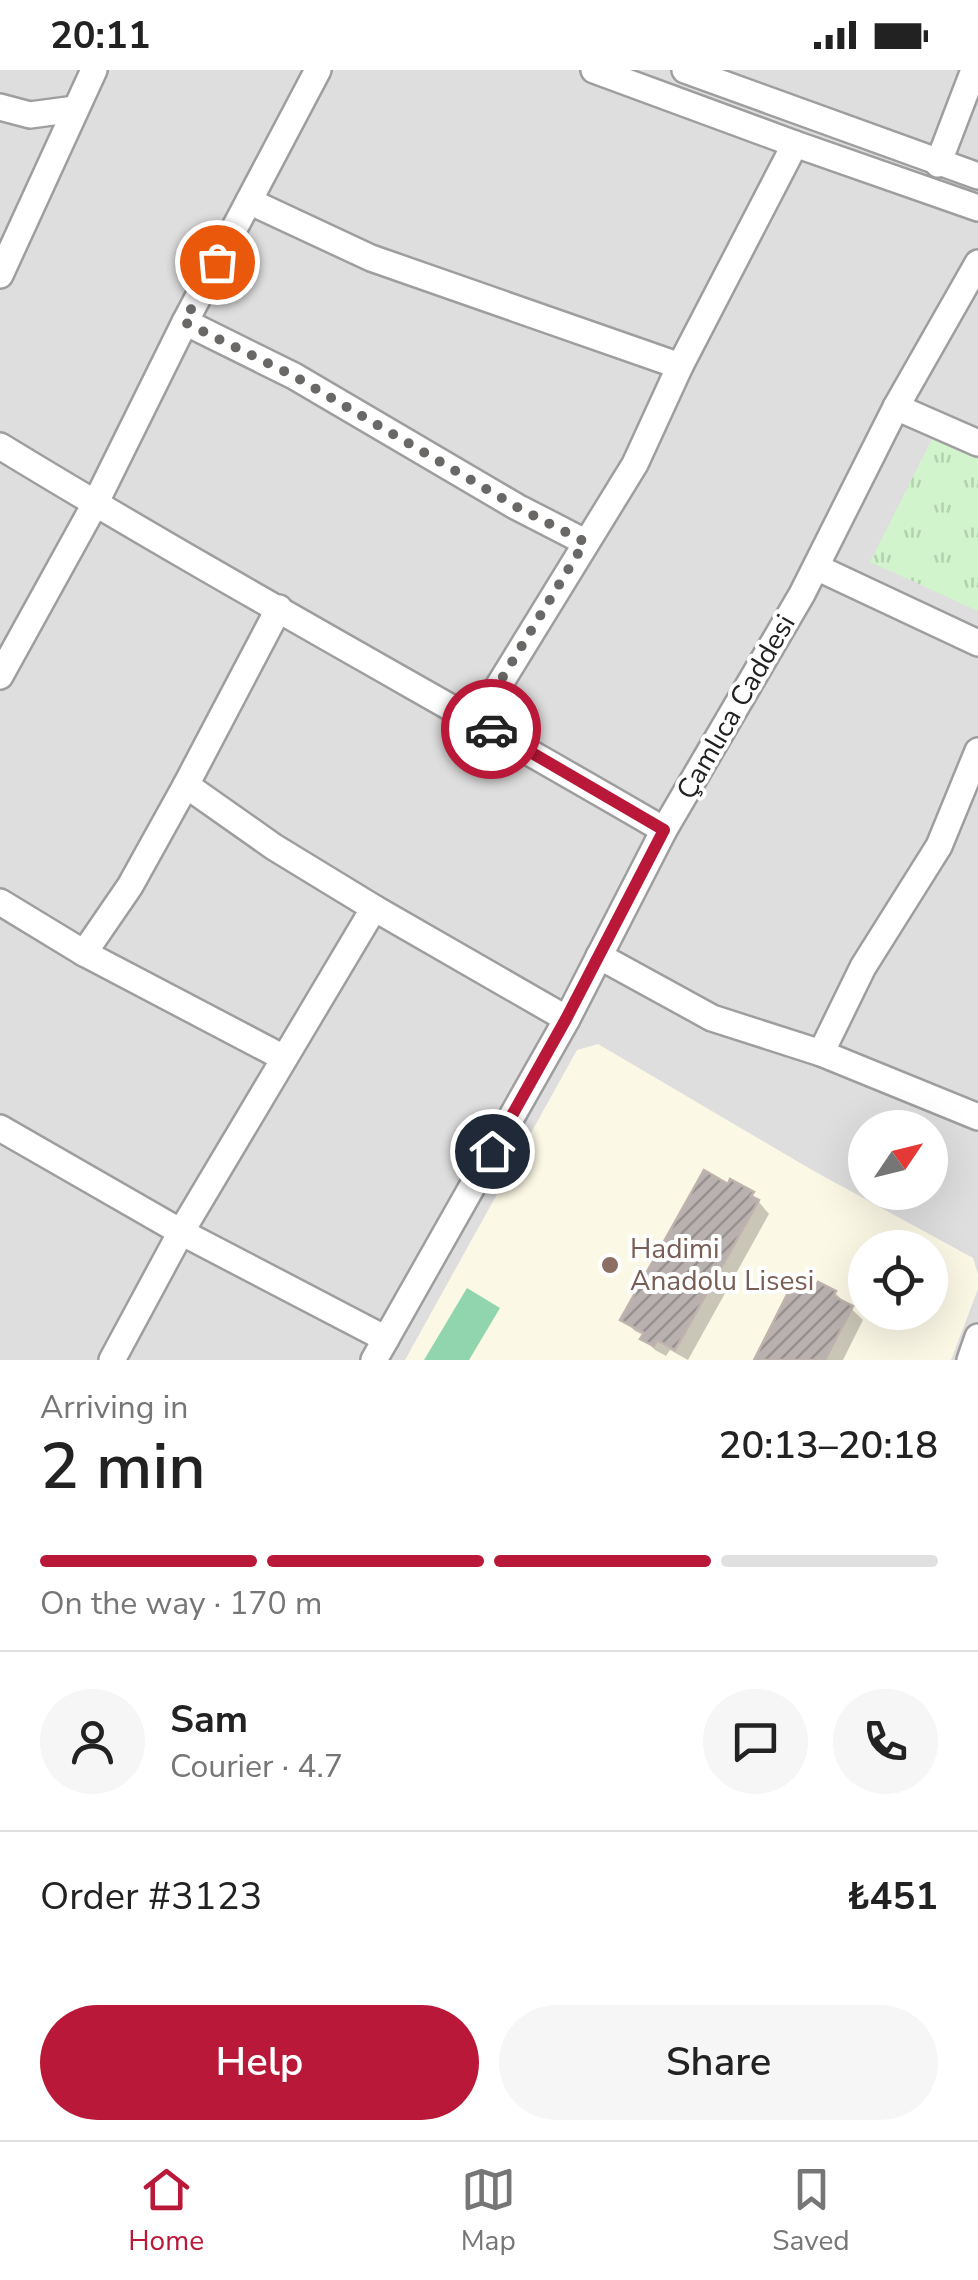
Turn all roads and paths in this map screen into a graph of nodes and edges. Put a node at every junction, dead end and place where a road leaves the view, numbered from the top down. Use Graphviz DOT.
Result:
graph roads {
  1 [pos="94,70"];
  2 [pos="318,70"];
  3 [pos="594,70"];
  4 [pos="685,70"];
  5 [pos="974,70"];
  6 [pos="0,108"];
  7 [pos="76,109"];
  8 [pos="794,144"];
  9 [pos="938,164"];
  10 [pos="978,176"];
  11 [pos="249,201"];
  12 [pos="978,208"];
  13 [pos="978,263"];
  14 [pos="0,275"];
  15 [pos="184,322"];
  16 [pos="680,366"];
  17 [pos="896,406"];
  18 [pos="978,443"];
  19 [pos="0,446"];
  20 [pos="94,504"];
  21 [pos="585,542"];
  22 [pos="816,567"];
  23 [pos="279,608"];
  24 [pos="978,643"];
  25 [pos="0,676"];
  26 [pos="476,721"];
  27 [pos="978,751"];
  28 [pos="186,784"];
  29 [pos="664,830"];
  30 [pos="0,902"];
  31 [pos="374,908"];
  32 [pos="84,953"];
  33 [pos="599,956"];
  34 [pos="566,1019"];
  35 [pos="821,1053"];
  36 [pos="284,1058"];
  37 [pos="978,1117"];
  38 [pos="0,1128"];
  39 [pos="181,1232"];
  40 [pos="978,1338"];
  41 [pos="380,1350"];
  42 [pos="112,1360"];
  43 [pos="970,1360"];
  1 -- 7 [label="street"];
  2 -- 11 [label="street"];
  3 -- 8 [label="street"];
  4 -- 9 [label="street"];
  5 -- 9 [label="street"];
  6 -- 7 [label="street"];
  7 -- 14 [label="street"];
  8 -- 12 [label="street"];
  8 -- 16 [label="street"];
  9 -- 10 [label="street"];
  11 -- 15 [label="street"];
  11 -- 16 [label="street"];
  13 -- 17 [label="street, Çamlıca Caddesi"];
  15 -- 20 [label="street"];
  15 -- 21 [label="street"];
  16 -- 21 [label="street"];
  17 -- 18 [label="street"];
  17 -- 22 [label="street, Çamlıca Caddesi"];
  19 -- 20 [label="street"];
  20 -- 23 [label="street"];
  20 -- 25 [label="street"];
  21 -- 26 [label="street"];
  22 -- 24 [label="street"];
  22 -- 29 [label="street, Çamlıca Caddesi"];
  23 -- 26 [label="street"];
  23 -- 28 [label="street"];
  26 -- 29 [label="street"];
  27 -- 35 [label="street"];
  28 -- 31 [label="street"];
  28 -- 32 [label="street"];
  29 -- 33 [label="street, Çamlıca Caddesi"];
  30 -- 32 [label="street"];
  31 -- 34 [label="street"];
  31 -- 36 [label="street"];
  32 -- 36 [label="street"];
  33 -- 34 [label="street, Çamlıca Caddesi"];
  33 -- 35 [label="street"];
  34 -- 41 [label="street, Çamlıca Caddesi"];
  35 -- 37 [label="street"];
  36 -- 39 [label="street"];
  38 -- 39 [label="street"];
  39 -- 41 [label="street"];
  39 -- 42 [label="street"];
  40 -- 43 [label="street"];
}
